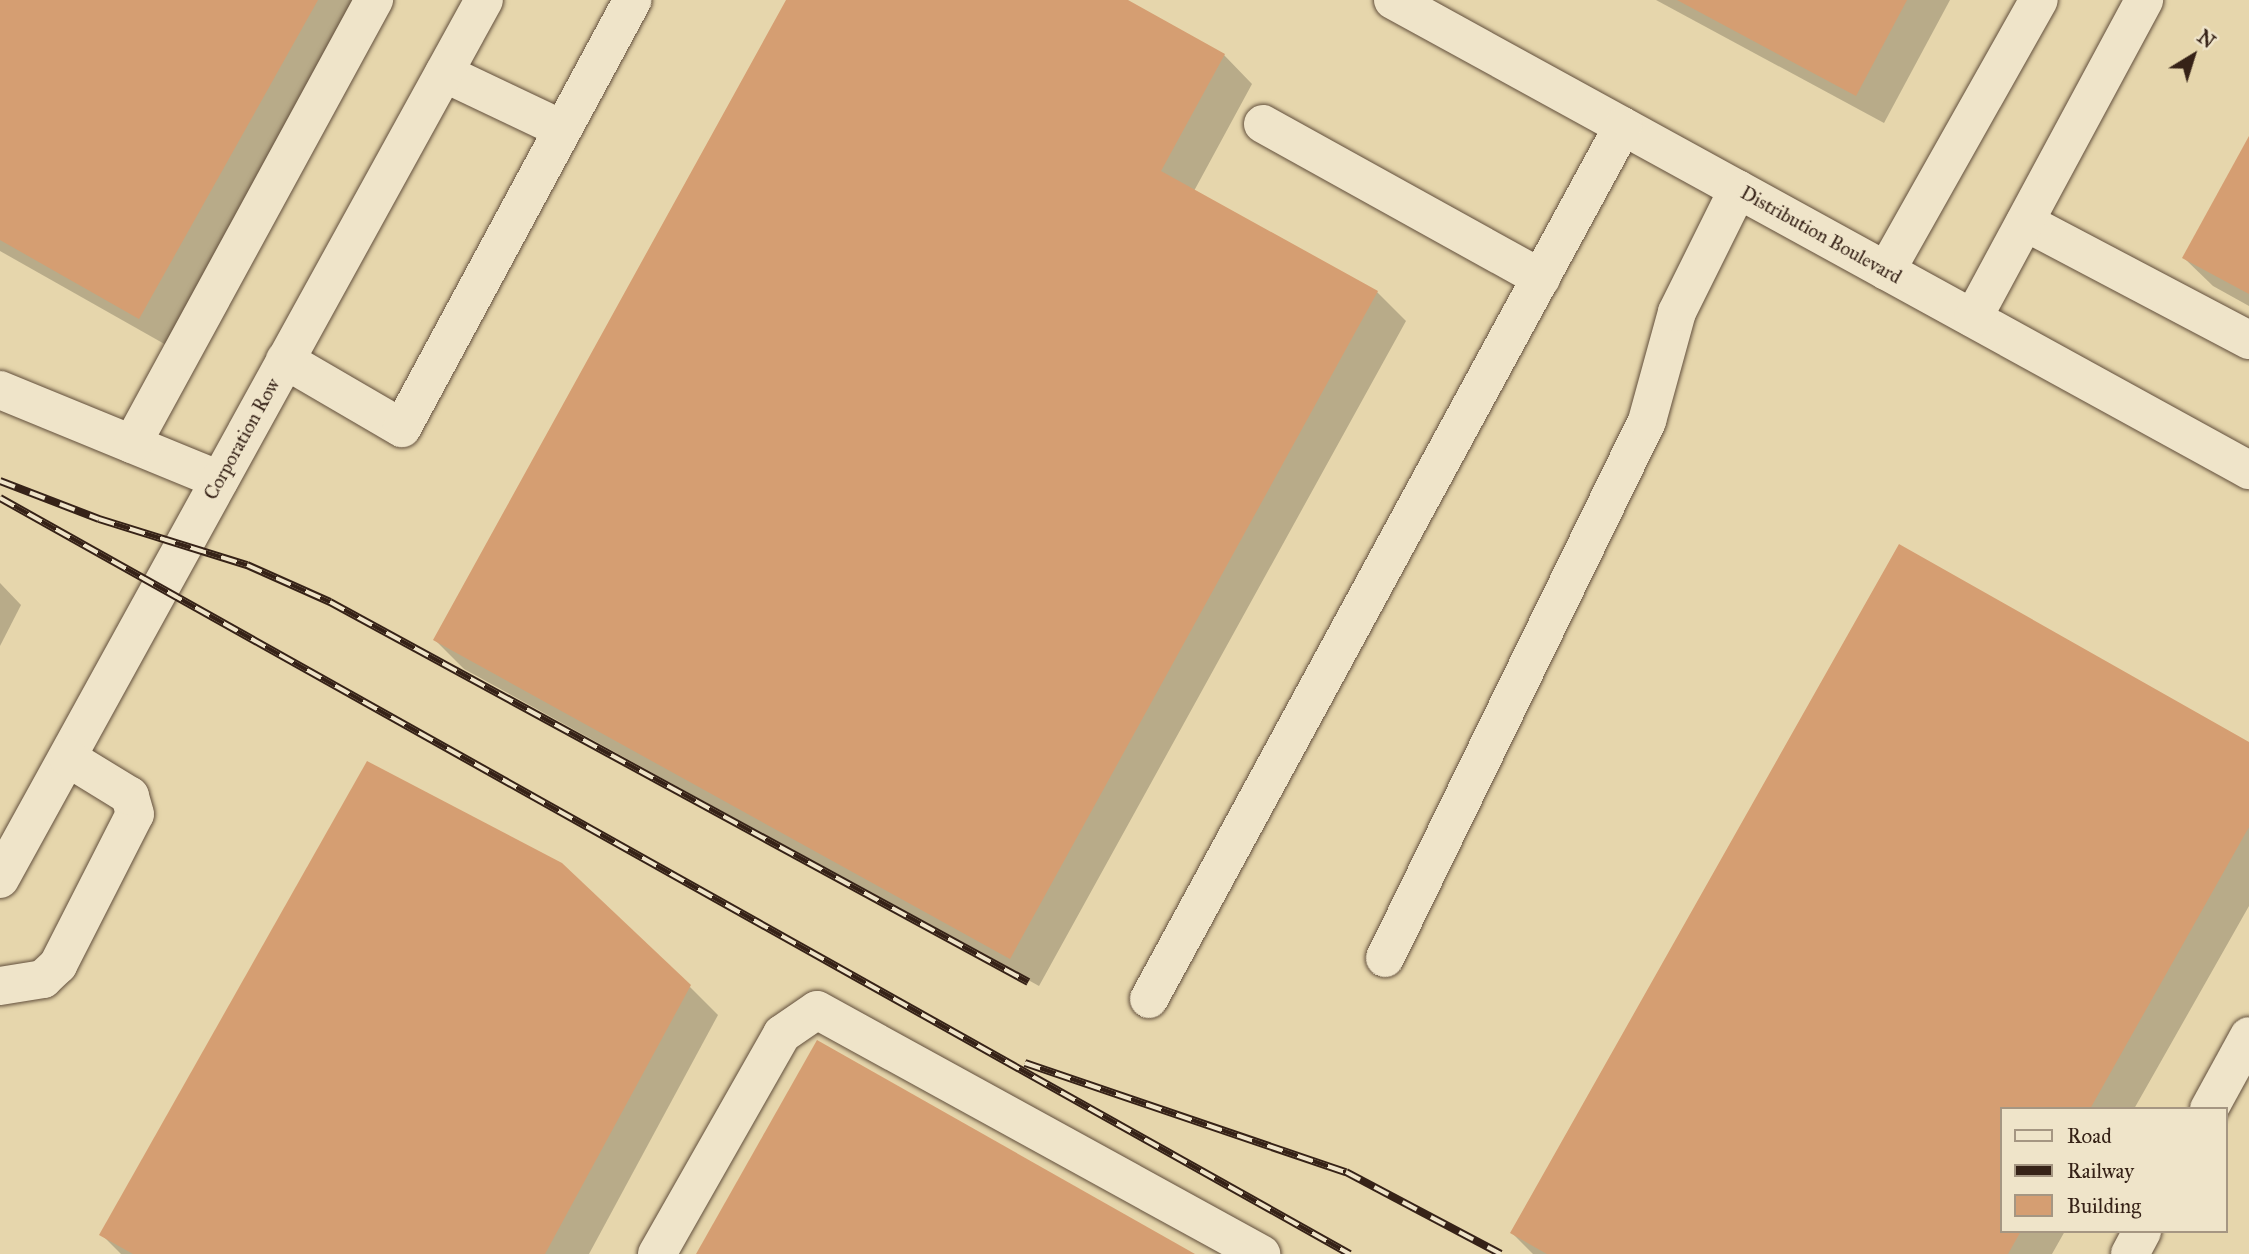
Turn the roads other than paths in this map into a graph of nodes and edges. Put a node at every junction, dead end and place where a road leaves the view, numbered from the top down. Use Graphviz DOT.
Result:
graph roads {
  1 [pos="374,0"];
  2 [pos="484,0"];
  3 [pos="632,0"];
  4 [pos="1392,0"];
  5 [pos="2039,0"];
  6 [pos="2144,0"];
  7 [pos="444,73"];
  8 [pos="1263,124"];
  9 [pos="1623,126"];
  10 [pos="560,128"];
  11 [pos="1738,189"];
  12 [pos="2025,222"];
  13 [pos="1886,271"];
  14 [pos="1541,278"];
  15 [pos="1973,318"];
  16 [pos="2249,341"];
  17 [pos="285,360"];
  18 [pos="0,390"];
  19 [pos="132,444"];
  20 [pos="2249,470"];
  21 [pos="219,480"];
  22 [pos="68,758"];
  23 [pos="0,879"];
  24 [pos="1385,958"];
  25 [pos="0,986"];
  26 [pos="1150,999"];
  27 [pos="2249,1036"];
  28 [pos="2210,1107"];
  29 [pos="2141,1233"];
  30 [pos="657,1254"];
  31 [pos="1261,1254"];
  32 [pos="2130,1254"];
  1 -- 19 [label="street"];
  2 -- 7 [label="street, Corporation Row"];
  3 -- 10 [label="street"];
  4 -- 9 [label="street, Distribution Boulevard"];
  5 -- 13 [label="street"];
  6 -- 12 [label="street"];
  7 -- 10 [label="street"];
  7 -- 17 [label="street, Corporation Row"];
  8 -- 14 [label="street"];
  9 -- 11 [label="street, Distribution Boulevard"];
  9 -- 14 [label="street"];
  10 -- 17 [label="street"];
  11 -- 13 [label="street, Distribution Boulevard"];
  11 -- 24 [label="street"];
  12 -- 15 [label="street"];
  12 -- 16 [label="street"];
  13 -- 15 [label="street, Distribution Boulevard"];
  14 -- 26 [label="street"];
  15 -- 20 [label="street, Distribution Boulevard"];
  17 -- 21 [label="street, Corporation Row"];
  18 -- 19 [label="street"];
  19 -- 21 [label="street"];
  21 -- 22 [label="street, Corporation Row"];
  22 -- 23 [label="street, Corporation Row"];
  22 -- 25 [label="street"];
  27 -- 28 [label="street"];
  29 -- 32 [label="street"];
  30 -- 31 [label="street"];
}
